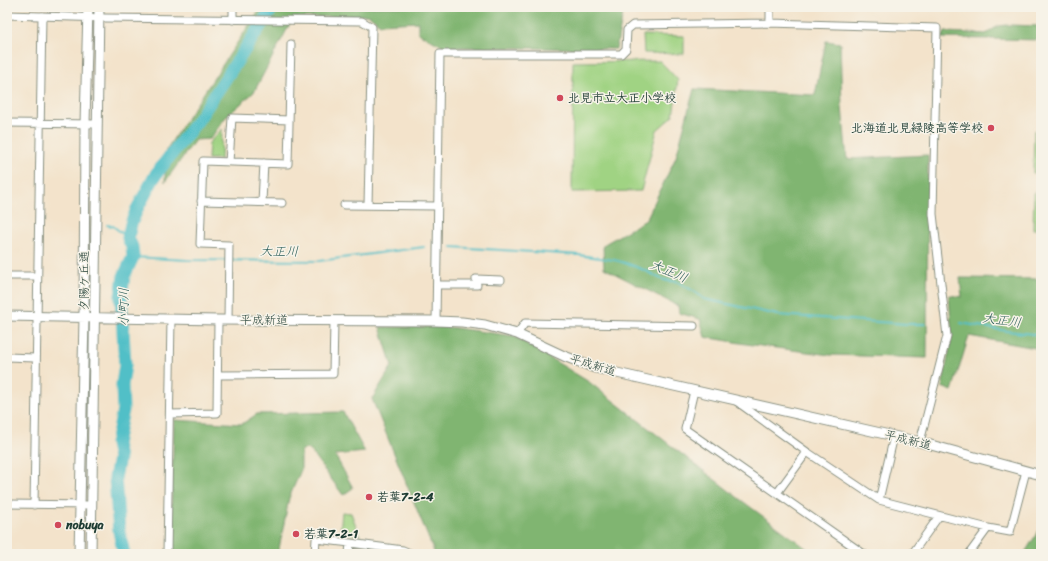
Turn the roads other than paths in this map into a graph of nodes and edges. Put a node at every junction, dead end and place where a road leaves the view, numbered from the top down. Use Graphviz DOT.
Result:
graph roads {
  1 [pos="30,7"];
  2 [pos="88,7"];
  3 [pos="99,7"];
  4 [pos="233,7"];
  5 [pos="770,7"];
  6 [pos="7,15"];
  7 [pos="30,16"];
  8 [pos="42,16"];
  9 [pos="88,18"];
  10 [pos="99,18"];
  11 [pos="233,20"];
  12 [pos="770,24"];
  13 [pos="291,44"];
  14 [pos="289,120"];
  15 [pos="7,123"];
  16 [pos="39,124"];
  17 [pos="85,124"];
  18 [pos="97,124"];
  19 [pos="229,162"];
  20 [pos="264,163"];
  21 [pos="201,201"];
  22 [pos="262,202"];
  23 [pos="282,202"];
  24 [pos="344,205"];
  25 [pos="368,205"];
  26 [pos="437,206"];
  27 [pos="7,276"];
  28 [pos="37,276"];
  29 [pos="501,280"];
  30 [pos="437,285"];
  31 [pos="7,316"];
  32 [pos="36,316"];
  33 [pos="84,317"];
  34 [pos="95,318"];
  35 [pos="171,319"];
  36 [pos="223,320"];
  37 [pos="334,321"];
  38 [pos="436,321"];
  39 [pos="694,326"];
  40 [pos="517,334"];
  41 [pos="7,357"];
  42 [pos="36,358"];
  43 [pos="218,375"];
  44 [pos="694,391"];
  45 [pos="736,401"];
  46 [pos="170,414"];
  47 [pos="894,436"];
  48 [pos="920,442"];
  49 [pos="806,452"];
  50 [pos="1026,471"];
  51 [pos="1041,475"];
  52 [pos="777,493"];
  53 [pos="879,500"];
  54 [pos="7,504"];
  55 [pos="34,505"];
  56 [pos="80,505"];
  57 [pos="91,505"];
  58 [pos="939,516"];
  59 [pos="988,528"];
  60 [pos="350,543"];
  61 [pos="79,554"];
  62 [pos="91,554"];
  63 [pos="167,554"];
  64 [pos="315,554"];
  65 [pos="349,554"];
  66 [pos="412,554"];
  67 [pos="864,554"];
  68 [pos="912,554"];
  69 [pos="969,554"];
  1 -- 7 [label="street"];
  2 -- 9 [label="street, 夕陽ケ丘通"];
  3 -- 10 [label="street, 夕陽ケ丘通"];
  4 -- 11 [label="street"];
  5 -- 12 [label="street"];
  6 -- 7 [label="street"];
  7 -- 8 [label="street"];
  8 -- 9 [label="street"];
  8 -- 16 [label="street"];
  9 -- 10 [label="street"];
  9 -- 17 [label="street, 夕陽ケ丘通"];
  10 -- 11 [label="street"];
  10 -- 18 [label="street, 夕陽ケ丘通"];
  11 -- 25 [label="street"];
  12 -- 26 [label="street"];
  12 -- 48 [label="street"];
  13 -- 14 [label="street"];
  14 -- 19 [label="street"];
  14 -- 20 [label="street"];
  15 -- 16 [label="street"];
  16 -- 17 [label="street"];
  16 -- 28 [label="street"];
  17 -- 18 [label="street"];
  17 -- 33 [label="street, 夕陽ケ丘通"];
  18 -- 34 [label="street, 夕陽ケ丘通"];
  19 -- 20 [label="street"];
  19 -- 21 [label="street"];
  20 -- 22 [label="street"];
  21 -- 22 [label="street"];
  21 -- 36 [label="street"];
  22 -- 23 [label="street"];
  24 -- 25 [label="street"];
  25 -- 26 [label="street"];
  26 -- 30 [label="street"];
  27 -- 28 [label="street"];
  28 -- 32 [label="street"];
  29 -- 30 [label="street"];
  30 -- 38 [label="street"];
  31 -- 32 [label="street"];
  32 -- 33 [label="street"];
  32 -- 42 [label="street"];
  33 -- 34 [label="street"];
  33 -- 56 [label="street, 夕陽ケ丘通"];
  34 -- 35 [label="street, 平成新道"];
  34 -- 57 [label="street, 夕陽ケ丘通"];
  35 -- 36 [label="street, 平成新道"];
  35 -- 46 [label="street"];
  36 -- 37 [label="street, 平成新道"];
  36 -- 43 [label="street"];
  37 -- 38 [label="street, 平成新道"];
  37 -- 43 [label="street"];
  38 -- 40 [label="street, 平成新道"];
  39 -- 40 [label="street"];
  40 -- 44 [label="street, 平成新道"];
  41 -- 42 [label="street"];
  42 -- 55 [label="street"];
  43 -- 46 [label="street"];
  44 -- 45 [label="street, 平成新道"];
  44 -- 52 [label="street"];
  45 -- 47 [label="street, 平成新道"];
  45 -- 49 [label="street"];
  46 -- 63 [label="street"];
  47 -- 48 [label="street, 平成新道"];
  47 -- 53 [label="street"];
  48 -- 50 [label="street, 平成新道"];
  49 -- 52 [label="street"];
  49 -- 53 [label="street"];
  50 -- 51 [label="street, 平成新道"];
  50 -- 59 [label="street"];
  52 -- 67 [label="street"];
  53 -- 58 [label="street"];
  54 -- 55 [label="street"];
  55 -- 56 [label="street"];
  56 -- 57 [label="street"];
  56 -- 61 [label="street, 夕陽ケ丘通"];
  57 -- 62 [label="street, 夕陽ケ丘通"];
  58 -- 59 [label="street"];
  58 -- 68 [label="street"];
  59 -- 69 [label="street"];
  60 -- 64 [label="street"];
  60 -- 65 [label="street"];
  60 -- 66 [label="street"];
}
